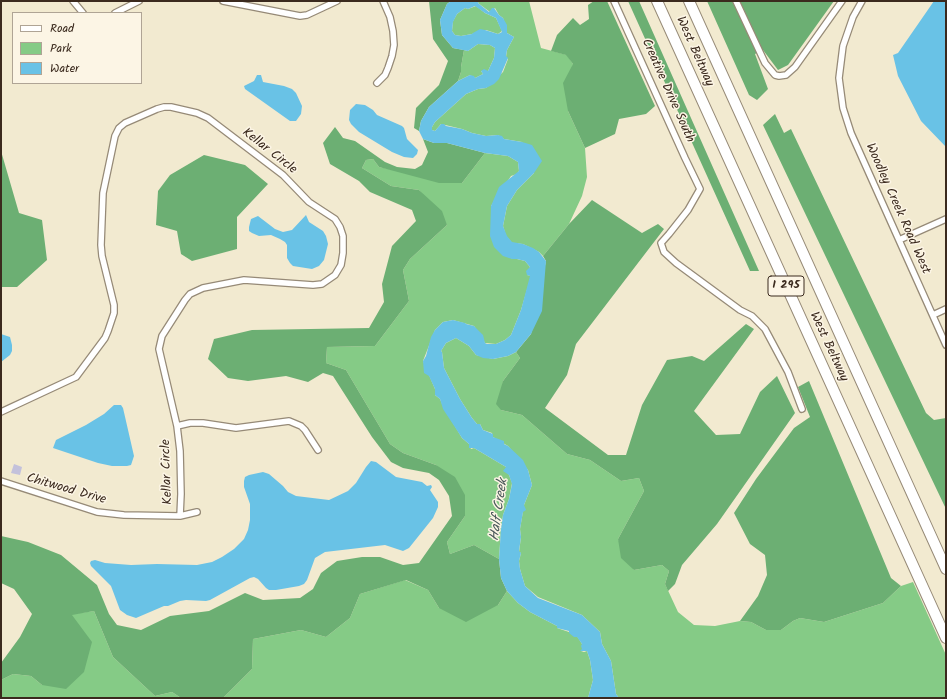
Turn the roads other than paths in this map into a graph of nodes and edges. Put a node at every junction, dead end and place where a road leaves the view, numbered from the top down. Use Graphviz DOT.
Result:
graph roads {
  1 [pos="73,1"];
  2 [pos="139,1"];
  3 [pos="222,1"];
  4 [pos="336,1"];
  5 [pos="383,1"];
  6 [pos="614,1"];
  7 [pos="657,1"];
  8 [pos="689,1"];
  9 [pos="736,1"];
  10 [pos="842,1"];
  11 [pos="862,1"];
  12 [pos="81,12"];
  13 [pos="117,12"];
  14 [pos="377,83"];
  15 [pos="946,219"];
  16 [pos="899,240"];
  17 [pos="946,309"];
  18 [pos="933,315"];
  19 [pos="946,345"];
  20 [pos="802,409"];
  21 [pos="1,412"];
  22 [pos="177,426"];
  23 [pos="318,450"];
  24 [pos="1,481"];
  25 [pos="197,512"];
  26 [pos="180,516"];
  27 [pos="945,567"];
  28 [pos="946,638"];
  1 -- 12 [label="street"];
  2 -- 13 [label="street"];
  3 -- 4 [label="street"];
  5 -- 14 [label="street"];
  6 -- 20 [label="street, Creative Drive South"];
  7 -- 28 [label="highway, West Beltway / I 295"];
  8 -- 27 [label="highway, West Beltway / I 295"];
  9 -- 10 [label="street"];
  11 -- 16 [label="street, Woodley Creek Road West"];
  15 -- 16 [label="street"];
  16 -- 18 [label="street, Woodley Creek Road West"];
  17 -- 18 [label="street"];
  18 -- 19 [label="street, Woodley Creek Road West"];
  21 -- 22 [label="street, Kellar Circle"];
  22 -- 23 [label="street"];
  22 -- 26 [label="street, Kellar Circle"];
  24 -- 26 [label="street, Chitwood Drive"];
  25 -- 26 [label="street, Chitwood Drive"];
}
